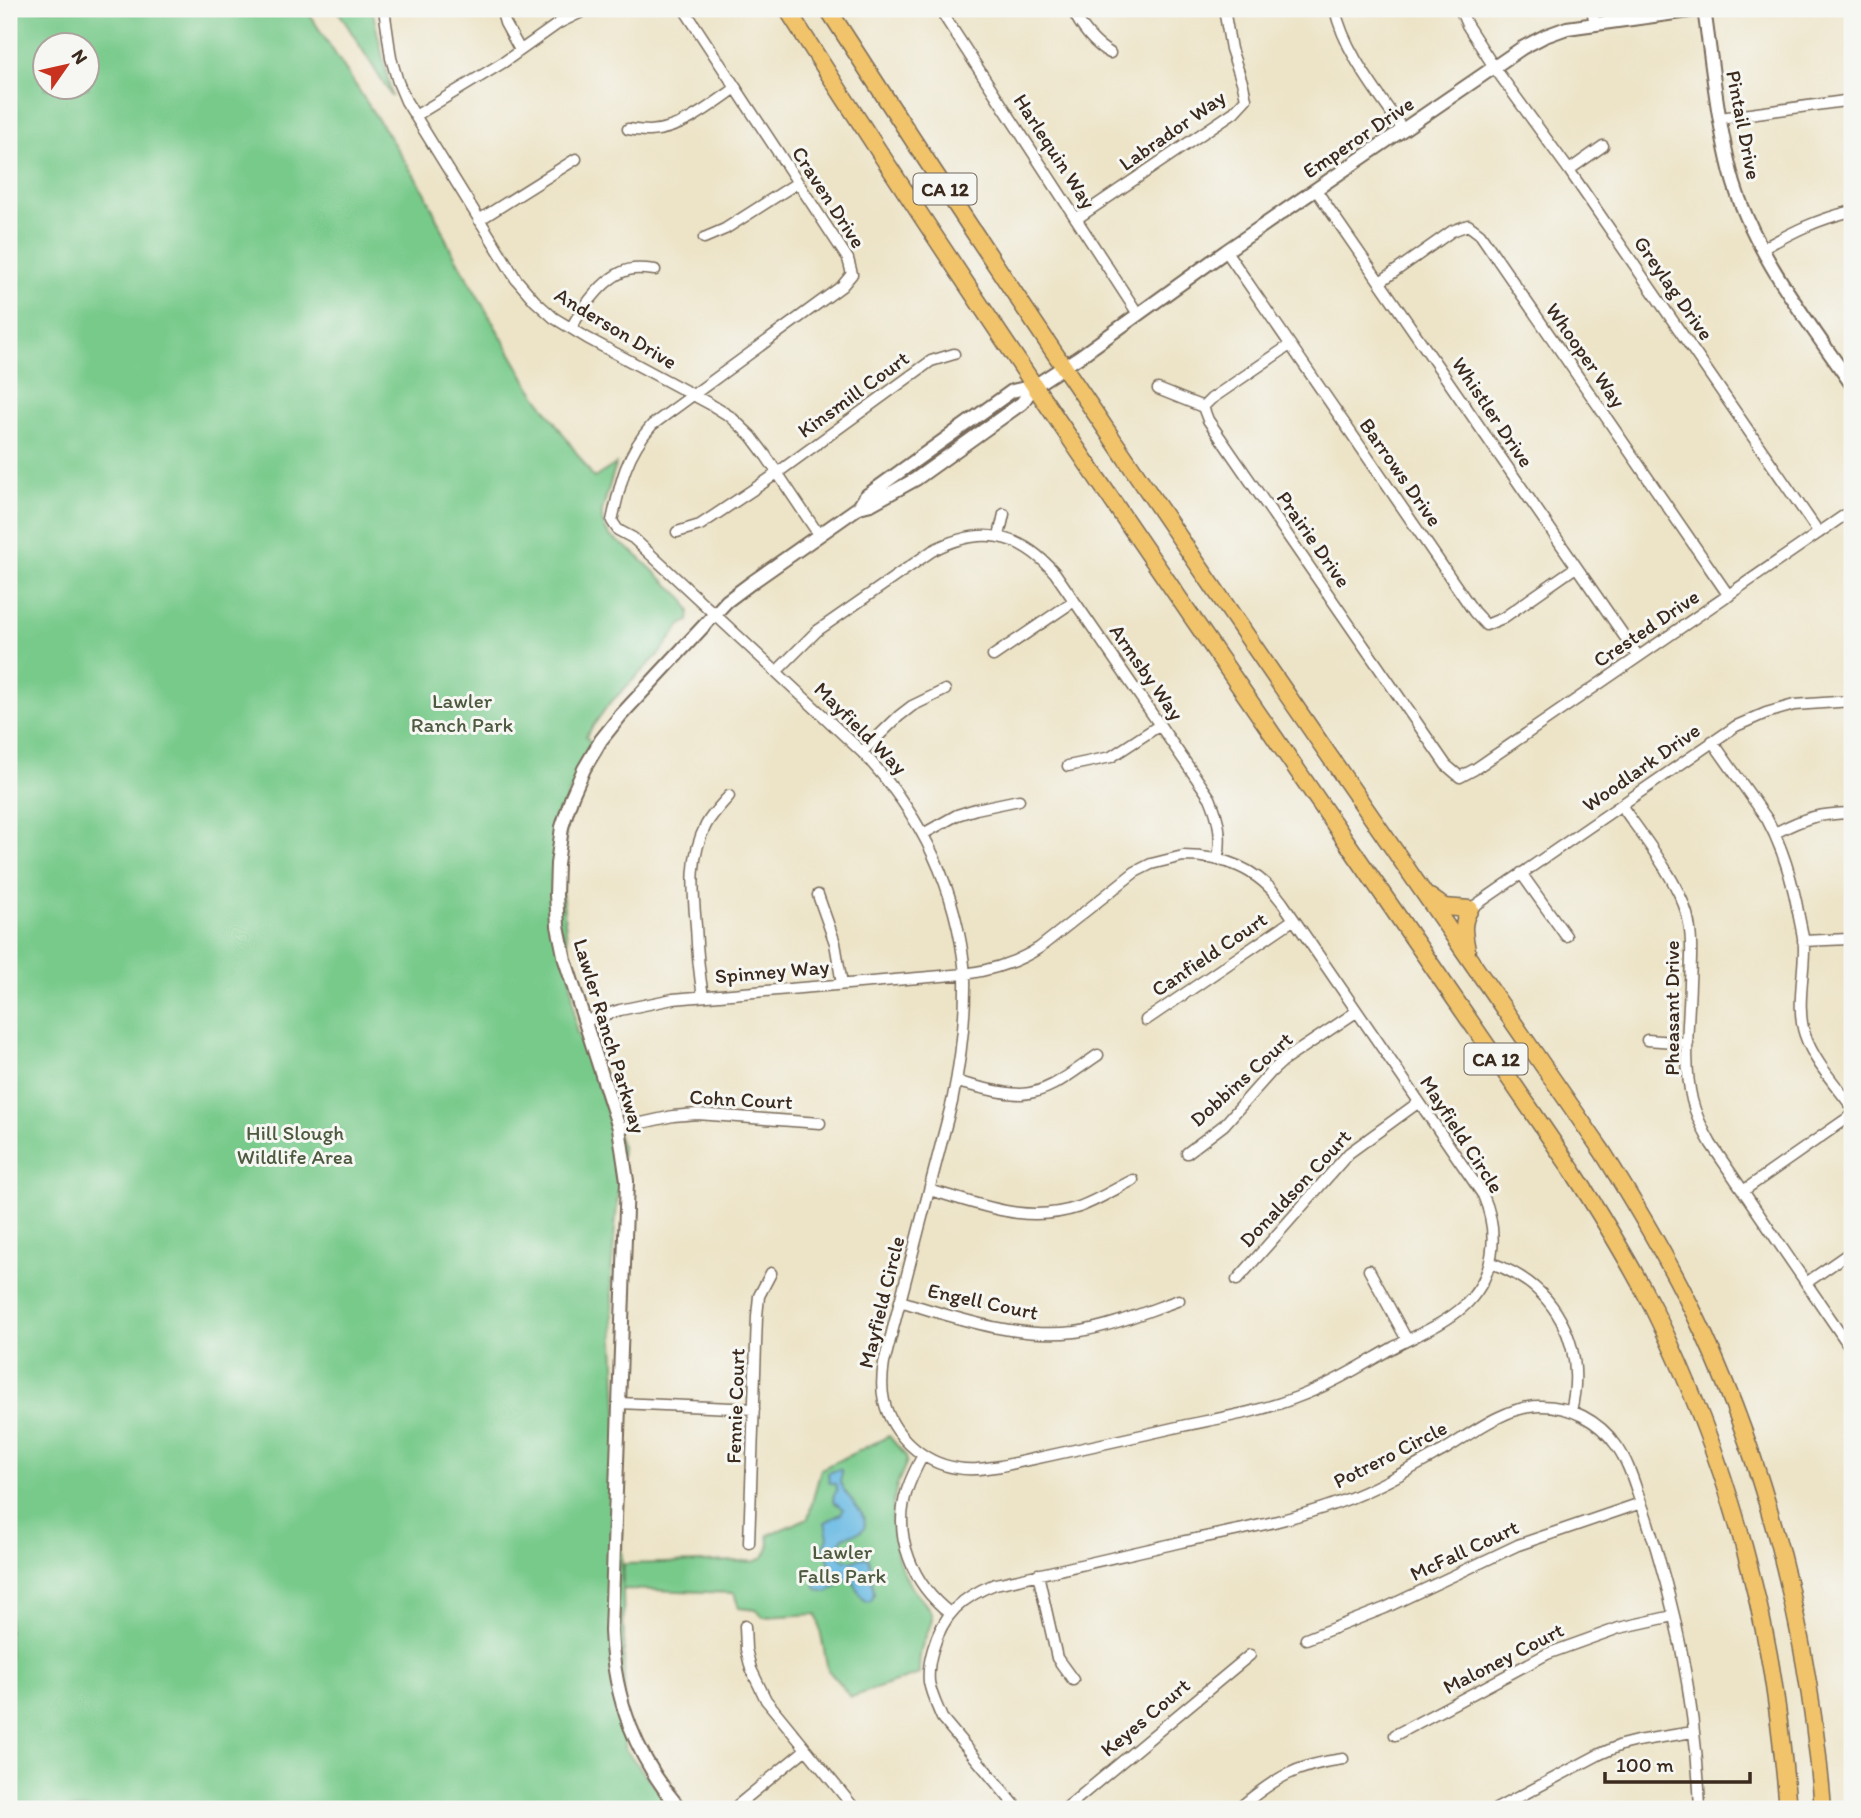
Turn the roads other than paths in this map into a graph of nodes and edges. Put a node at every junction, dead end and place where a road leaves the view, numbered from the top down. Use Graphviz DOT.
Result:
graph roads {
  1 [pos="384,9"];
  2 [pos="501,9"];
  3 [pos="588,9"];
  4 [pos="684,9"];
  5 [pos="786,9"];
  6 [pos="828,9"];
  7 [pos="940,9"];
  8 [pos="1072,9"];
  9 [pos="1224,9"];
  10 [pos="1335,9"];
  11 [pos="1460,9"];
  12 [pos="1592,9"];
  13 [pos="1704,9"];
  14 [pos="1595,24"];
  15 [pos="520,50"];
  16 [pos="1110,53"];
  17 [pos="1494,67"];
  18 [pos="736,89"];
  19 [pos="1852,100"];
  20 [pos="415,116"];
  21 [pos="1720,118"];
  22 [pos="628,129"];
  23 [pos="1403,130"];
  24 [pos="1603,146"];
  25 [pos="576,159"];
  26 [pos="1569,170"];
  27 [pos="797,183"];
  28 [pos="1316,190"];
  29 [pos="1852,211"];
  30 [pos="1076,219"];
  31 [pos="479,220"];
  32 [pos="704,238"];
  33 [pos="1762,249"];
  34 [pos="1226,251"];
  35 [pos="655,270"];
  36 [pos="1380,282"];
  37 [pos="1138,314"];
  38 [pos="571,328"];
  39 [pos="1290,345"];
  40 [pos="954,354"];
  41 [pos="1063,368"];
  42 [pos="1852,385"];
  43 [pos="1034,386"];
  44 [pos="1158,389"];
  45 [pos="693,395"];
  46 [pos="1203,407"];
  47 [pos="778,472"];
  48 [pos="1852,510"];
  49 [pos="1004,514"];
  50 [pos="677,532"];
  51 [pos="1819,533"];
  52 [pos="819,535"];
  53 [pos="999,537"];
  54 [pos="1576,568"];
  55 [pos="1729,596"];
  56 [pos="1074,600"];
  57 [pos="714,615"];
  58 [pos="993,656"];
  59 [pos="1638,656"];
  60 [pos="776,672"];
  61 [pos="945,690"];
  62 [pos="1852,701"];
  63 [pos="1160,725"];
  64 [pos="1712,741"];
  65 [pos="863,752"];
  66 [pos="1068,766"];
  67 [pos="1460,777"];
  68 [pos="729,796"];
  69 [pos="1019,800"];
  70 [pos="1620,805"];
  71 [pos="1852,813"];
  72 [pos="1775,833"];
  73 [pos="923,834"];
  74 [pos="1218,859"];
  75 [pos="1521,873"];
  76 [pos="1423,892"];
  77 [pos="818,895"];
  78 [pos="1470,909"];
  79 [pos="1293,920"];
  80 [pos="1566,936"];
  81 [pos="1849,939"];
  82 [pos="1803,941"];
  83 [pos="1468,956"];
  84 [pos="965,974"];
  85 [pos="842,984"];
  86 [pos="703,996"];
  87 [pos="1356,1012"];
  88 [pos="1146,1020"];
  89 [pos="585,1021"];
  90 [pos="1647,1040"];
  91 [pos="1688,1042"];
  92 [pos="1098,1055"];
  93 [pos="956,1082"];
  94 [pos="1419,1102"];
  95 [pos="1852,1107"];
  96 [pos="1852,1115"];
  97 [pos="820,1123"];
  98 [pos="620,1128"];
  99 [pos="1187,1153"];
  100 [pos="1133,1180"];
  101 [pos="929,1190"];
  102 [pos="1743,1191"];
  103 [pos="1852,1251"];
  104 [pos="1491,1263"];
  105 [pos="1369,1270"];
  106 [pos="771,1273"];
  107 [pos="1237,1280"];
  108 [pos="1806,1283"];
  109 [pos="1179,1300"];
  110 [pos="900,1301"];
  111 [pos="1408,1340"];
  112 [pos="1852,1350"];
  113 [pos="619,1403"];
  114 [pos="754,1409"];
  115 [pos="1571,1410"];
  116 [pos="923,1455"];
  117 [pos="1641,1503"];
  118 [pos="750,1543"];
  119 [pos="1038,1574"];
  120 [pos="950,1613"];
  121 [pos="1673,1616"];
  122 [pos="745,1626"];
  123 [pos="1306,1639"];
  124 [pos="1250,1655"];
  125 [pos="1073,1680"];
  126 [pos="1693,1732"];
  127 [pos="1395,1735"];
  128 [pos="805,1750"];
  129 [pos="1343,1759"];
  130 [pos="680,1809"];
  131 [pos="733,1809"];
  132 [pos="855,1809"];
  133 [pos="1018,1809"];
  134 [pos="1065,1809"];
  135 [pos="1238,1809"];
  136 [pos="1496,1809"];
  137 [pos="1700,1809"];
  138 [pos="1788,1809"];
  139 [pos="1823,1809"];
  1 -- 20 [label="street, Anderson Drive"];
  2 -- 15 [label="street"];
  3 -- 15 [label="street"];
  4 -- 18 [label="street, Craven Drive"];
  5 -- 43 [label="highway, CA 12"];
  6 -- 41 [label="highway, CA 12"];
  7 -- 30 [label="street, Harlequin Way"];
  8 -- 16 [label="street"];
  9 -- 30 [label="street, Labrador Way"];
  10 -- 23 [label="street"];
  11 -- 17 [label="street, Greylag Drive"];
  12 -- 14 [label="street"];
  13 -- 14 [label="street, Emperor Drive"];
  13 -- 21 [label="street, Pintail Drive"];
  14 -- 17 [label="street, Emperor Drive"];
  15 -- 20 [label="street"];
  17 -- 23 [label="street, Emperor Drive"];
  17 -- 26 [label="street, Greylag Drive"];
  18 -- 22 [label="street"];
  18 -- 27 [label="street, Craven Drive"];
  19 -- 21 [label="street"];
  20 -- 31 [label="street, Anderson Drive"];
  21 -- 33 [label="street, Pintail Drive"];
  23 -- 28 [label="street, Emperor Drive"];
  24 -- 26 [label="street"];
  25 -- 31 [label="street"];
  26 -- 51 [label="street, Greylag Drive"];
  27 -- 32 [label="street"];
  27 -- 45 [label="street, Craven Drive"];
  28 -- 34 [label="street, Emperor Drive"];
  28 -- 36 [label="street, Whistler Drive"];
  29 -- 33 [label="street"];
  30 -- 37 [label="street, Harlequin Way"];
  31 -- 38 [label="street, Anderson Drive"];
  33 -- 42 [label="street, Pintail Drive"];
  34 -- 37 [label="street, Emperor Drive"];
  34 -- 39 [label="street, Barrows Drive"];
  35 -- 38 [label="street"];
  36 -- 54 [label="street, Whistler Drive"];
  36 -- 55 [label="street, Whooper Way"];
  37 -- 41 [label="street, Emperor Drive"];
  38 -- 45 [label="street, Anderson Drive"];
  39 -- 46 [label="street"];
  39 -- 54 [label="street, Barrows Drive"];
  40 -- 47 [label="street, Kinsmill Court"];
  41 -- 43 [label="street, Lawler Ranch Parkway"];
  41 -- 76 [label="highway, CA 12"];
  43 -- 52 [label="street, Lawler Ranch Parkway"];
  43 -- 138 [label="highway, CA 12"];
  44 -- 46 [label="street"];
  45 -- 47 [label="street, Anderson Drive"];
  45 -- 57 [label="street, Mayfield Way"];
  46 -- 67 [label="street, Prairie Drive"];
  47 -- 50 [label="street, Kinsmill Court"];
  47 -- 52 [label="street, Anderson Drive"];
  48 -- 51 [label="street, Crested Drive"];
  49 -- 53 [label="street"];
  51 -- 55 [label="street, Crested Drive"];
  52 -- 57 [label="street, Lawler Ranch Parkway"];
  53 -- 56 [label="street, Armsby Way"];
  53 -- 60 [label="street, Armsby Way"];
  54 -- 59 [label="street, Whistler Drive"];
  55 -- 59 [label="street, Crested Drive"];
  56 -- 58 [label="street"];
  56 -- 63 [label="street, Armsby Way"];
  57 -- 60 [label="street, Mayfield Way"];
  57 -- 89 [label="street, Lawler Ranch Parkway"];
  59 -- 67 [label="street, Crested Drive"];
  60 -- 65 [label="street, Mayfield Way"];
  61 -- 65 [label="street"];
  62 -- 64 [label="street, Woodlark Drive"];
  63 -- 66 [label="street"];
  63 -- 74 [label="street, Armsby Way"];
  64 -- 70 [label="street, Woodlark Drive"];
  64 -- 72 [label="street"];
  65 -- 73 [label="street, Mayfield Way"];
  68 -- 86 [label="street"];
  69 -- 73 [label="street"];
  70 -- 75 [label="street, Woodlark Drive"];
  70 -- 91 [label="street, Pheasant Drive"];
  71 -- 72 [label="street"];
  72 -- 82 [label="street"];
  73 -- 84 [label="street, Mayfield Way"];
  74 -- 79 [label="street, Mayfield Circle"];
  74 -- 84 [label="street, Mayfield Circle"];
  75 -- 78 [label="street, Woodlark Drive"];
  75 -- 80 [label="street"];
  76 -- 78 [label="highway"];
  76 -- 83 [label="highway, CA 12"];
  77 -- 85 [label="street"];
  78 -- 83 [label="highway"];
  79 -- 87 [label="street, Mayfield Circle"];
  79 -- 88 [label="street, Canfield Court"];
  81 -- 82 [label="street"];
  82 -- 95 [label="street"];
  83 -- 139 [label="highway, CA 12"];
  84 -- 85 [label="street, Spinney Way"];
  84 -- 93 [label="street, Mayfield Circle"];
  85 -- 86 [label="street, Spinney Way"];
  86 -- 89 [label="street, Spinney Way"];
  87 -- 94 [label="street, Mayfield Circle"];
  87 -- 99 [label="street, Dobbins Court"];
  89 -- 98 [label="street, Lawler Ranch Parkway"];
  90 -- 91 [label="street"];
  91 -- 102 [label="street, Pheasant Drive"];
  92 -- 93 [label="street"];
  93 -- 101 [label="street, Mayfield Circle"];
  94 -- 104 [label="street, Mayfield Circle"];
  94 -- 107 [label="street, Donaldson Court"];
  96 -- 102 [label="street"];
  97 -- 98 [label="street, Cohn Court"];
  98 -- 113 [label="street, Lawler Ranch Parkway"];
  100 -- 101 [label="street"];
  101 -- 110 [label="street, Mayfield Circle"];
  102 -- 108 [label="street, Pheasant Drive"];
  103 -- 108 [label="street"];
  104 -- 111 [label="street, Mayfield Circle"];
  104 -- 115 [label="street"];
  105 -- 111 [label="street"];
  106 -- 114 [label="street, Fennie Court"];
  108 -- 112 [label="street, Pheasant Drive"];
  109 -- 110 [label="street, Engell Court"];
  110 -- 116 [label="street, Mayfield Circle"];
  111 -- 116 [label="street, Mayfield Circle"];
  113 -- 114 [label="street"];
  113 -- 130 [label="street, Lawler Ranch Parkway"];
  114 -- 118 [label="street, Fennie Court"];
  115 -- 117 [label="street, Potrero Circle"];
  115 -- 119 [label="street, Potrero Circle"];
  116 -- 120 [label="street"];
  117 -- 121 [label="street, Potrero Circle"];
  117 -- 123 [label="street, McFall Court"];
  119 -- 120 [label="street, Potrero Circle"];
  119 -- 125 [label="street"];
  120 -- 133 [label="street, Potrero Circle"];
  121 -- 126 [label="street, Potrero Circle"];
  121 -- 127 [label="street, Maloney Court"];
  122 -- 128 [label="street"];
  124 -- 134 [label="street, Keyes Court"];
  126 -- 136 [label="street"];
  126 -- 137 [label="street, Potrero Circle"];
  128 -- 131 [label="street"];
  128 -- 132 [label="street"];
  129 -- 135 [label="street"];
}
